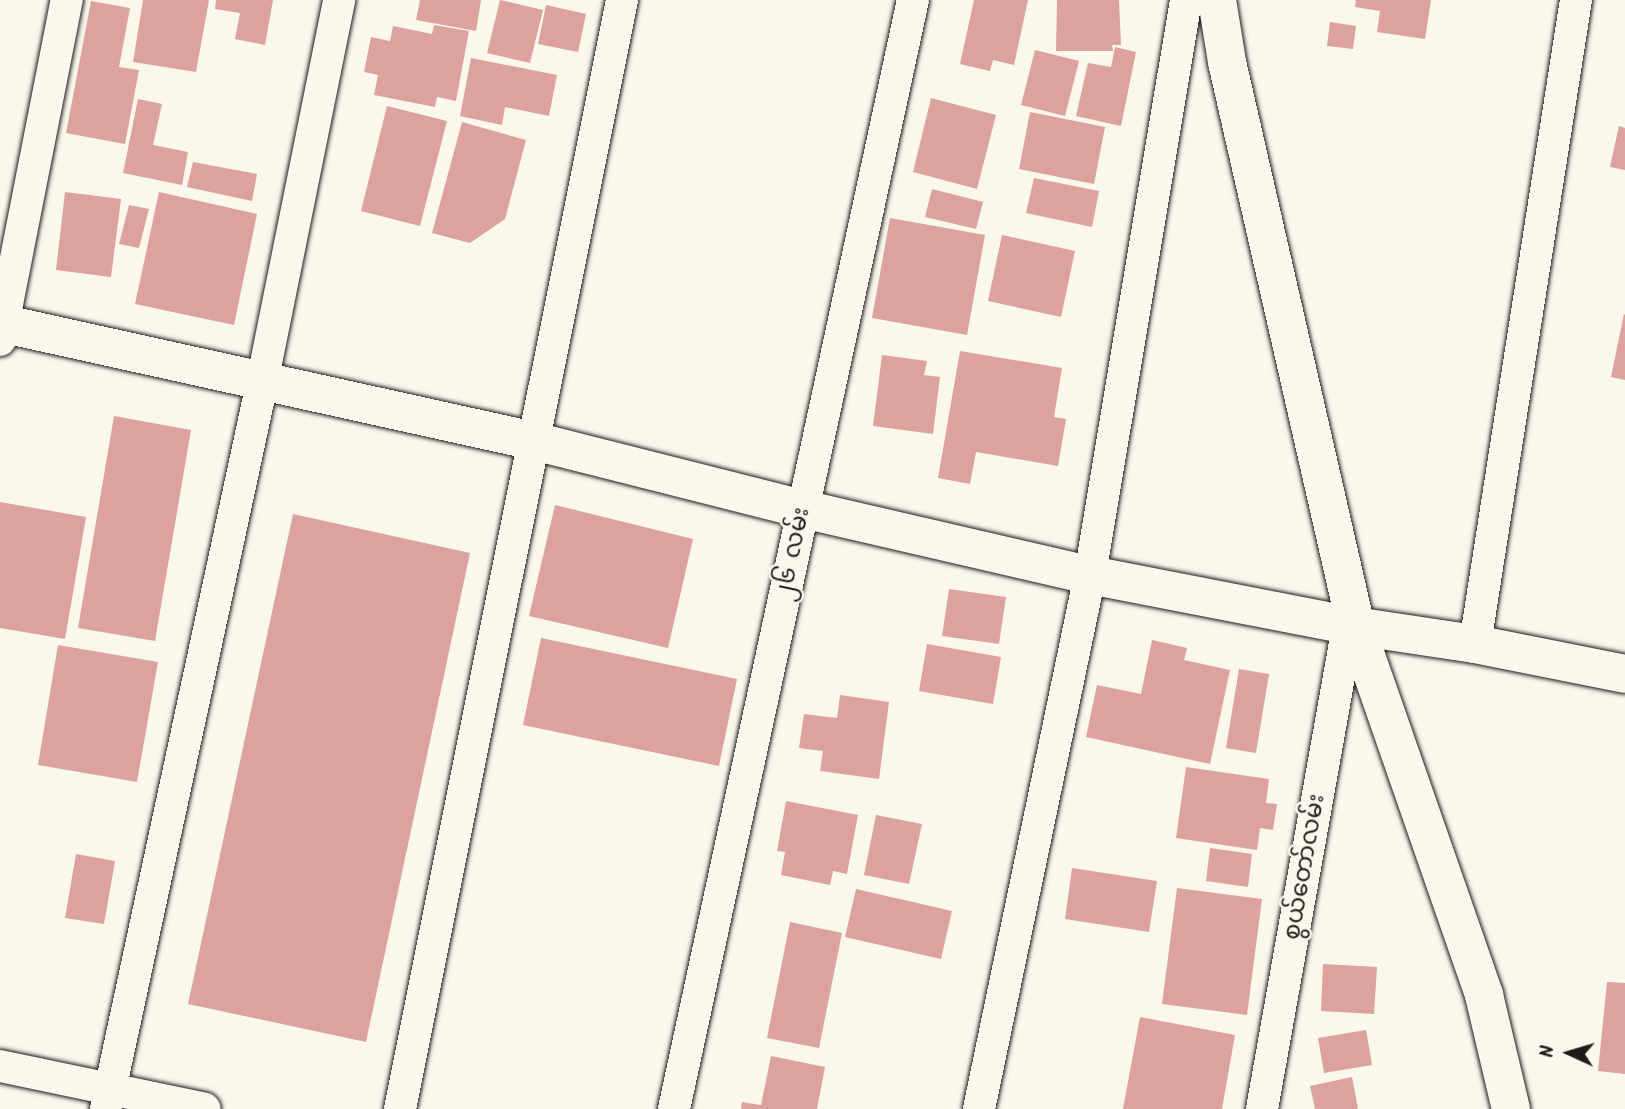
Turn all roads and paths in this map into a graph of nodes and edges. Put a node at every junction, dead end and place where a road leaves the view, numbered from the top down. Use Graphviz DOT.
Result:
graph roads {
  1 [pos="67,0"];
  2 [pos="339,0"];
  3 [pos="622,0"];
  4 [pos="913,0"];
  5 [pos="1186,0"];
  6 [pos="1217,0"];
  7 [pos="1576,0"];
  8 [pos="1,329"];
  9 [pos="262,383"];
  10 [pos="534,441"];
  11 [pos="803,509"];
  12 [pos="1090,575"];
  13 [pos="1352,626"];
  14 [pos="1475,644"];
  15 [pos="1625,674"];
  16 [pos="0,1066"];
  17 [pos="108,1099"];
  18 [pos="205,1109"];
  19 [pos="400,1109"];
  20 [pos="674,1109"];
  21 [pos="979,1109"];
  22 [pos="1262,1109"];
  23 [pos="1511,1109"];
  1 -- 8 [label="street"];
  2 -- 9 [label="street"];
  3 -- 10 [label="street"];
  4 -- 11 [label="street, ၂၆ လမ်း"];
  5 -- 12 [label="street"];
  6 -- 13 [label="street"];
  7 -- 14 [label="street"];
  8 -- 9 [label="street"];
  9 -- 10 [label="street"];
  9 -- 17 [label="street"];
  10 -- 11 [label="street"];
  10 -- 19 [label="street"];
  11 -- 12 [label="street"];
  11 -- 20 [label="street, ၂၆ လမ်း"];
  12 -- 13 [label="street"];
  12 -- 21 [label="street"];
  13 -- 14 [label="street"];
  13 -- 22 [label="street, စွယ်တော်လမ်း"];
  13 -- 23 [label="street"];
  14 -- 15 [label="street"];
  16 -- 17 [label="street"];
  17 -- 18 [label="street"];
}
